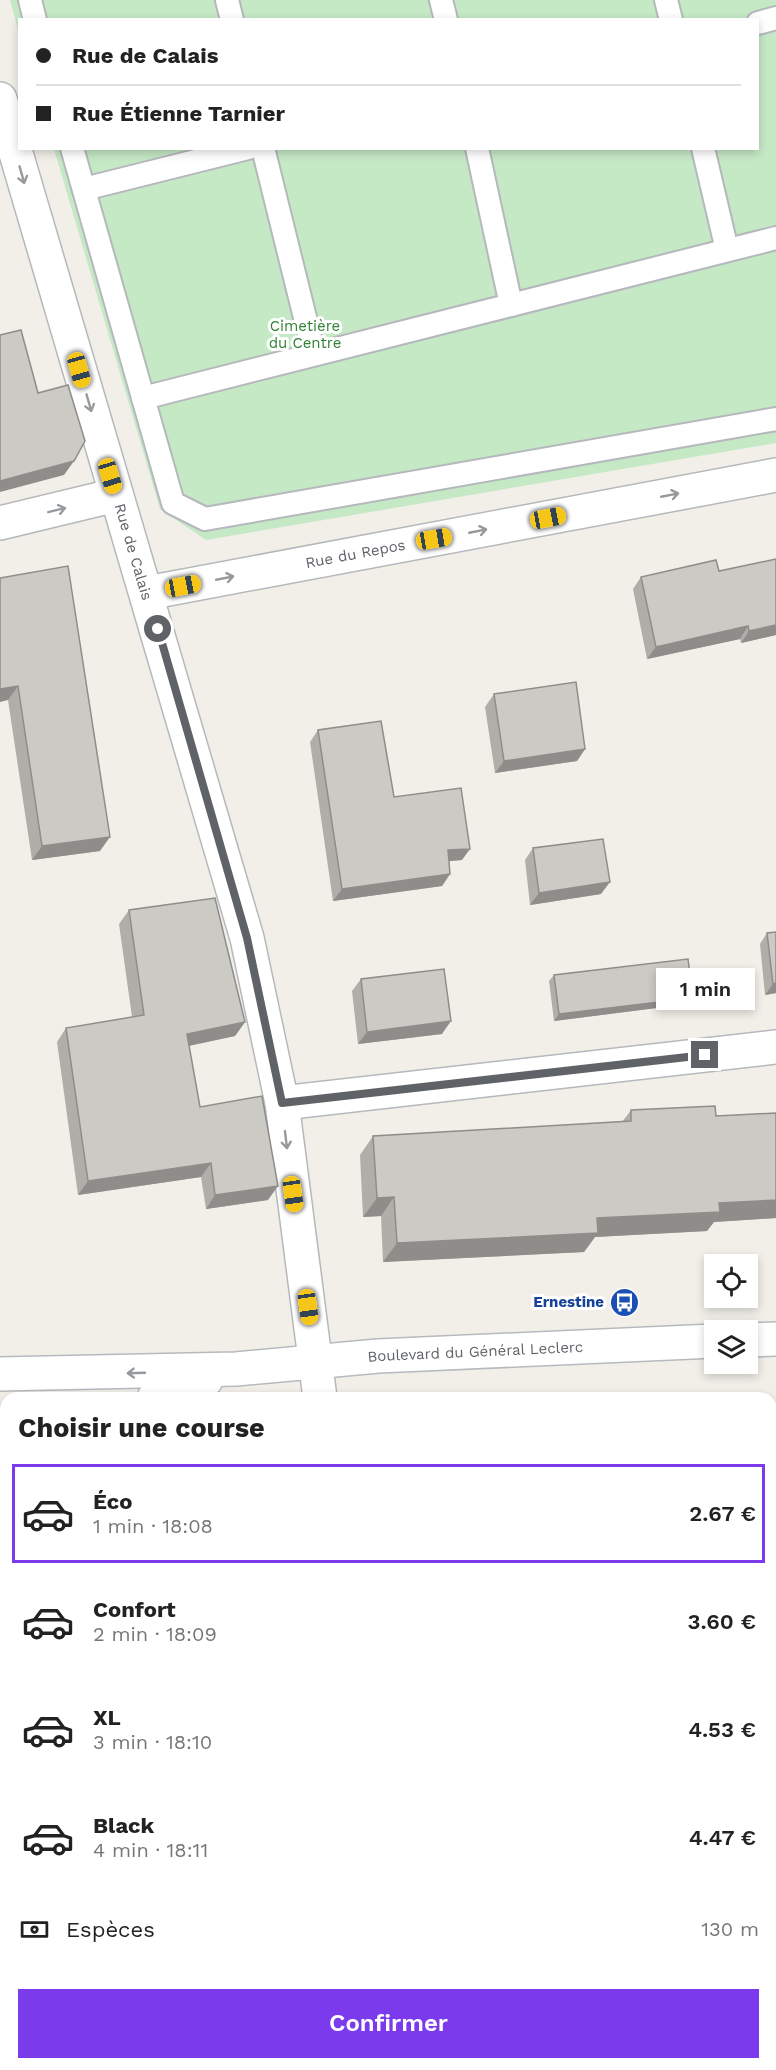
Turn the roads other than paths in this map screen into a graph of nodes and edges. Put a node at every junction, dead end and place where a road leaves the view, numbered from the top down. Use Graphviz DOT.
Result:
graph roads {
  1 [pos="30,0"];
  2 [pos="227,0"];
  3 [pos="441,0"];
  4 [pos="666,0"];
  5 [pos="34,18"];
  6 [pos="232,18"];
  7 [pos="446,18"];
  8 [pos="670,18"];
  9 [pos="776,18"];
  10 [pos="759,22"];
  11 [pos="0,99"];
  12 [pos="73,150"];
  13 [pos="240,150"];
  14 [pos="263,150"];
  15 [pos="477,150"];
  16 [pos="703,150"];
  17 [pos="84,189"];
  18 [pos="776,238"];
  19 [pos="727,250"];
  20 [pos="511,304"];
  21 [pos="314,354"];
  22 [pos="143,398"];
  23 [pos="776,419"];
  24 [pos="776,475"];
  25 [pos="116,495"];
  26 [pos="0,524"];
  27 [pos="147,593"];
  28 [pos="776,1047"];
  29 [pos="282,1103"];
  30 [pos="776,1339"];
  31 [pos="758,1340"];
  32 [pos="704,1341"];
  33 [pos="316,1360"];
  34 [pos="236,1369"];
  35 [pos="0,1374"];
  36 [pos="171,1392"];
  37 [pos="319,1392"];
  1 -- 5 [label="lane"];
  2 -- 6 [label="lane"];
  3 -- 7 [label="lane"];
  4 -- 8 [label="lane"];
  9 -- 10 [label="lane"];
  11 -- 25 [label="street, Rue de Calais, one-way"];
  12 -- 17 [label="lane"];
  13 -- 17 [label="lane"];
  14 -- 21 [label="lane"];
  15 -- 20 [label="lane"];
  16 -- 19 [label="lane"];
  17 -- 22 [label="lane"];
  18 -- 19 [label="lane"];
  19 -- 20 [label="lane"];
  20 -- 21 [label="lane"];
  21 -- 22 [label="lane"];
  22 -- 23 [label="lane"];
  27 -- 24 [label="street, Rue du Repos, one-way"];
  26 -- 25 [label="street, one-way"];
  25 -- 27 [label="street, Rue de Calais"];
  27 -- 29 [label="street, Rue de Calais"];
  28 -- 29 [label="street"];
  29 -- 33 [label="street, Rue de Calais, one-way"];
  30 -- 31 [label="street"];
  32 -- 33 [label="street, Boulevard du Général Leclerc"];
  33 -- 34 [label="street, Boulevard du Général Leclerc"];
  33 -- 37 [label="street, Rue de Calais"];
  34 -- 35 [label="street, Boulevard du Général Leclerc, one-way"];
  34 -- 36 [label="street, Boulevard du Général Leclerc"];
}
